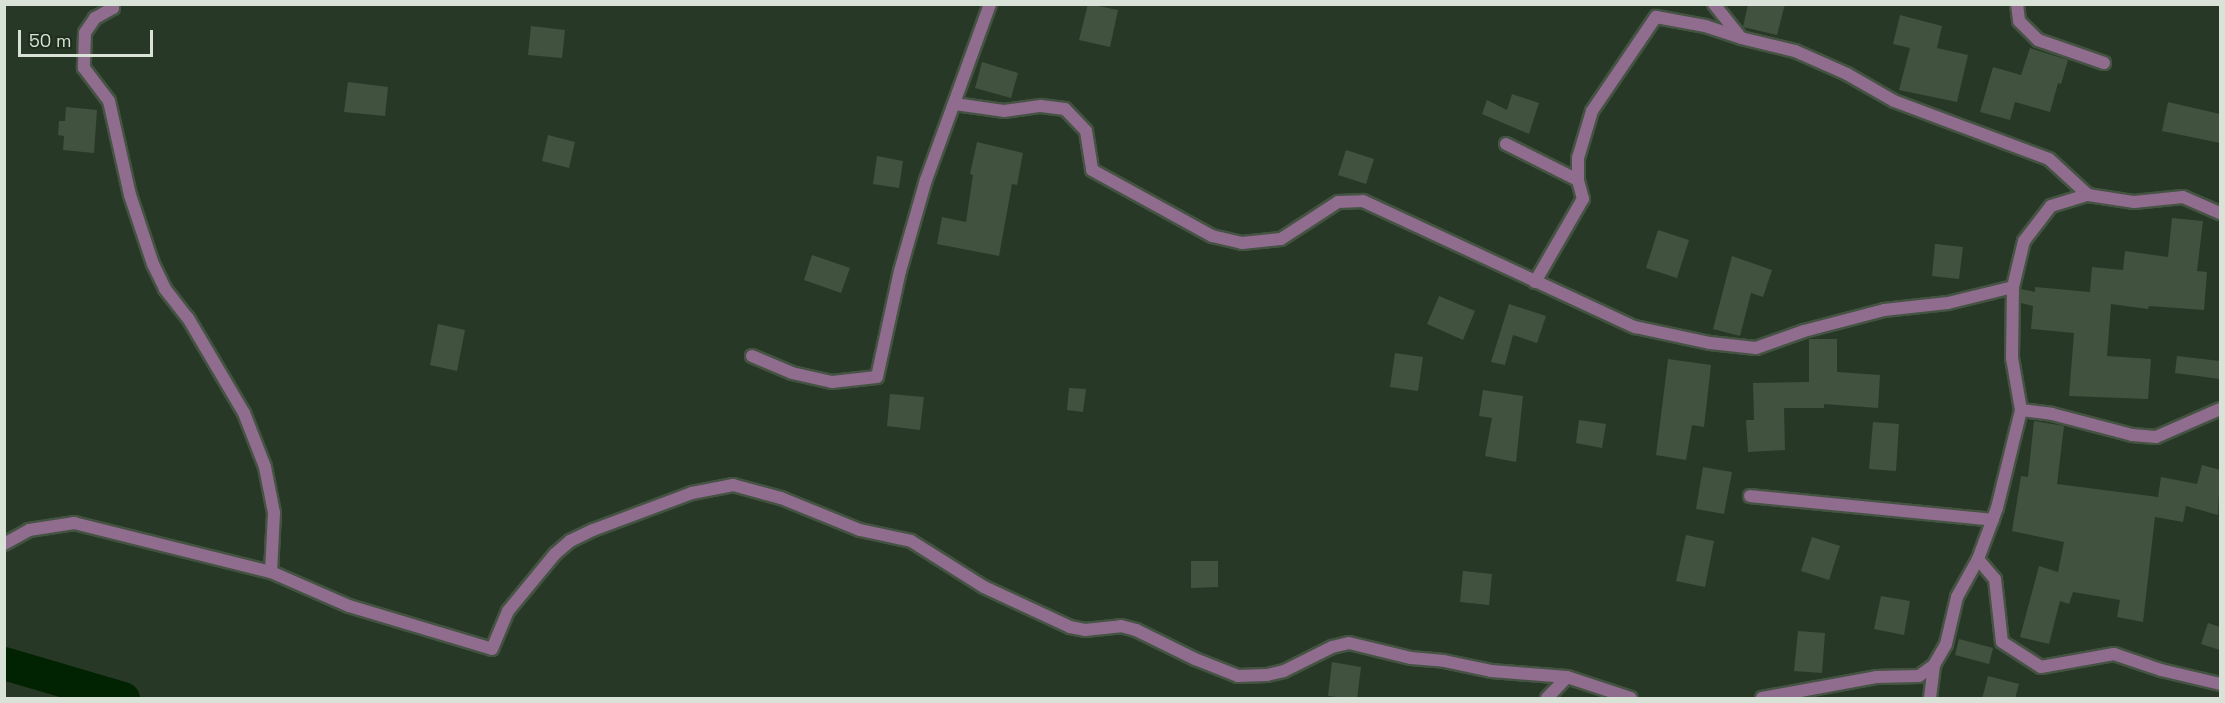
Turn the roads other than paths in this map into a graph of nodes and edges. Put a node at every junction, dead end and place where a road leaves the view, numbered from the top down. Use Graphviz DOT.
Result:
graph roads {
  1 [pos="113,4"];
  2 [pos="990,4"];
  3 [pos="1714,4"];
  4 [pos="2017,4"];
  5 [pos="1741,38"];
  6 [pos="2104,63"];
  7 [pos="954,104"];
  8 [pos="1506,144"];
  9 [pos="1578,180"];
  10 [pos="2088,195"];
  11 [pos="2220,213"];
  12 [pos="1535,282"];
  13 [pos="2013,287"];
  14 [pos="752,356"];
  15 [pos="2220,409"];
  16 [pos="2021,410"];
  17 [pos="1750,496"];
  18 [pos="1993,520"];
  19 [pos="4,544"];
  20 [pos="1978,559"];
  21 [pos="271,572"];
  22 [pos="1934,665"];
  23 [pos="1567,677"];
  24 [pos="2220,684"];
  25 [pos="1546,699"];
  26 [pos="1631,699"];
  27 [pos="1762,699"];
  28 [pos="1930,699"];
  1 -- 21 [label="street"];
  2 -- 7 [label="street"];
  3 -- 5 [label="street"];
  4 -- 6 [label="street"];
  5 -- 9 [label="street"];
  5 -- 10 [label="street"];
  7 -- 12 [label="street"];
  7 -- 14 [label="street"];
  8 -- 9 [label="street"];
  9 -- 12 [label="street"];
  10 -- 11 [label="street"];
  10 -- 13 [label="street"];
  12 -- 13 [label="street"];
  13 -- 16 [label="street"];
  15 -- 16 [label="street"];
  16 -- 18 [label="street"];
  17 -- 18 [label="street"];
  18 -- 20 [label="street"];
  19 -- 21 [label="street"];
  20 -- 22 [label="street"];
  20 -- 24 [label="street"];
  21 -- 23 [label="street"];
  22 -- 27 [label="street"];
  22 -- 28 [label="street"];
  23 -- 25 [label="street"];
  23 -- 26 [label="street"];
}
